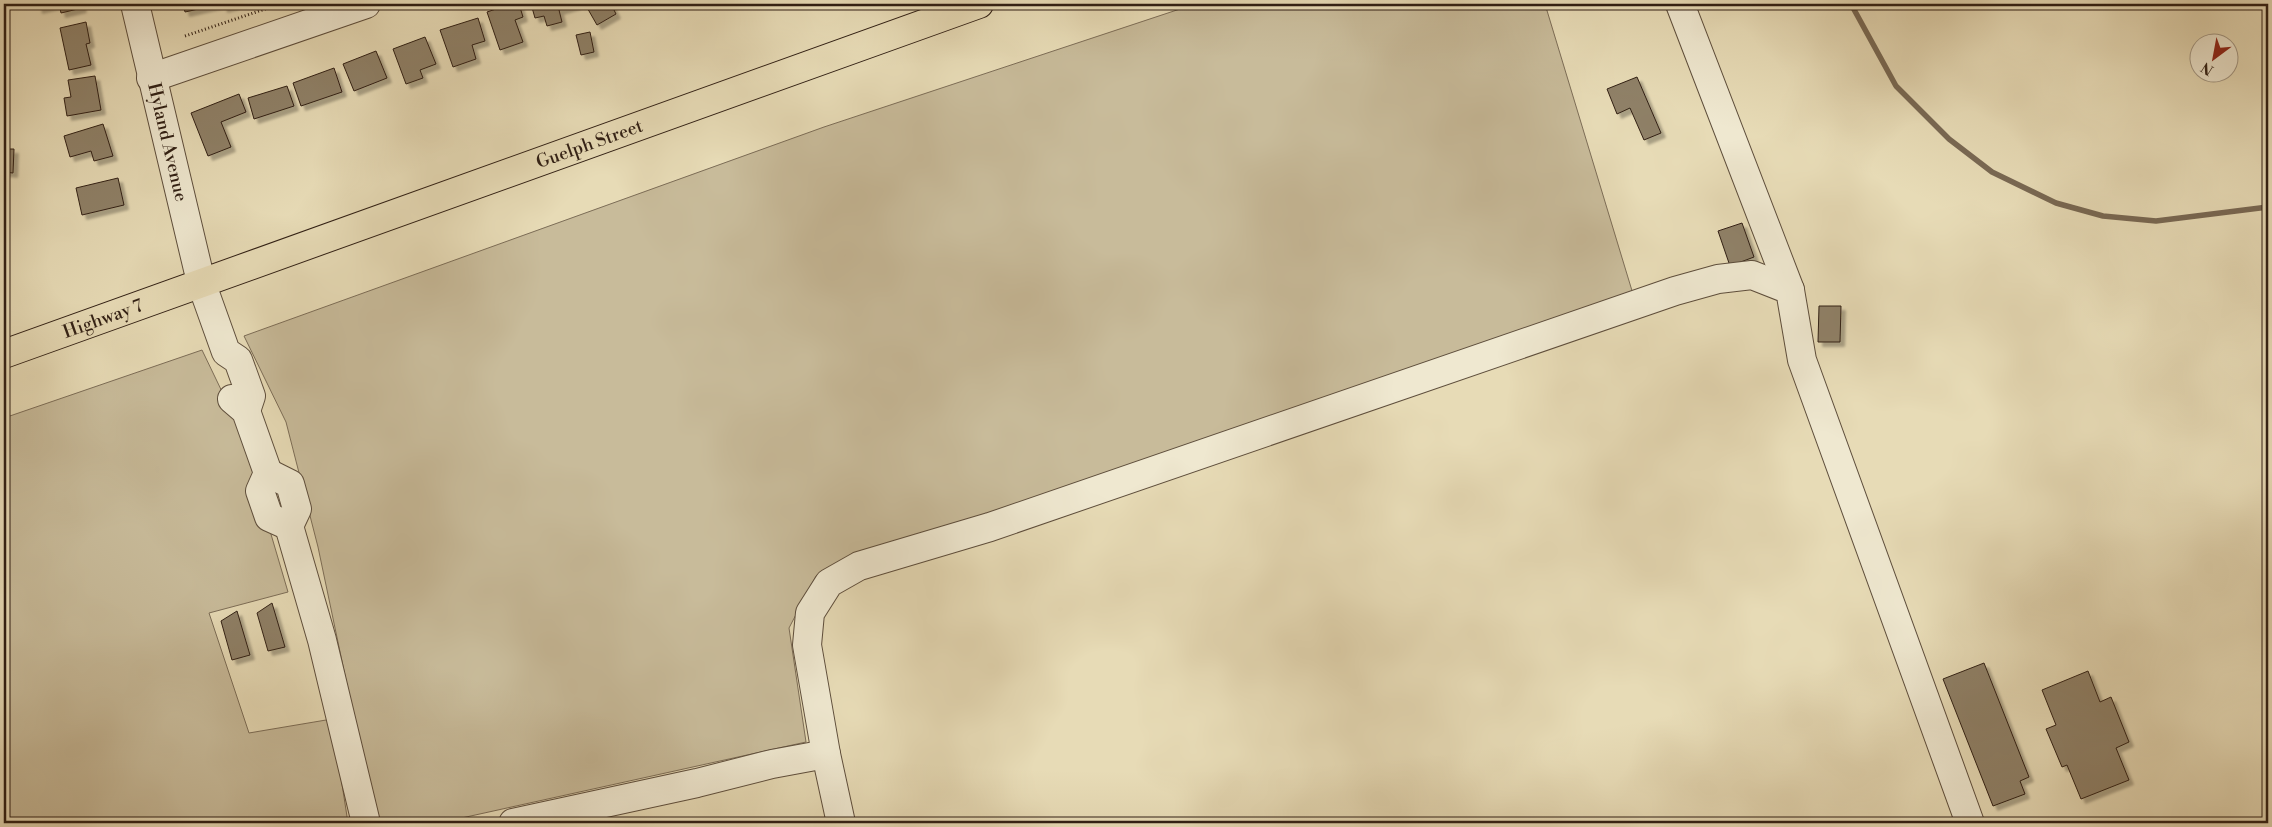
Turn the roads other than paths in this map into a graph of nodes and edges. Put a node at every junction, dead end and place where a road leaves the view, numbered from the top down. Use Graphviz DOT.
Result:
graph roads {
  1 [pos="134,4"];
  2 [pos="366,4"];
  3 [pos="979,4"];
  4 [pos="1680,4"];
  5 [pos="151,78"];
  6 [pos="201,282"];
  7 [pos="1790,290"];
  8 [pos="4,354"];
  9 [pos="826,754"];
  10 [pos="366,823"];
  11 [pos="513,823"];
  12 [pos="841,823"];
  13 [pos="1970,823"];
  1 -- 5 [label="street, Hyland Avenue"];
  2 -- 5 [label="street"];
  3 -- 6 [label="main road, Guelph Street"];
  4 -- 7 [label="street"];
  5 -- 6 [label="street, Hyland Avenue"];
  6 -- 8 [label="main road, Highway 7"];
  6 -- 10 [label="street, Hyland Avenue"];
  7 -- 9 [label="street"];
  7 -- 13 [label="street"];
  9 -- 11 [label="street"];
  9 -- 12 [label="street"];
}
